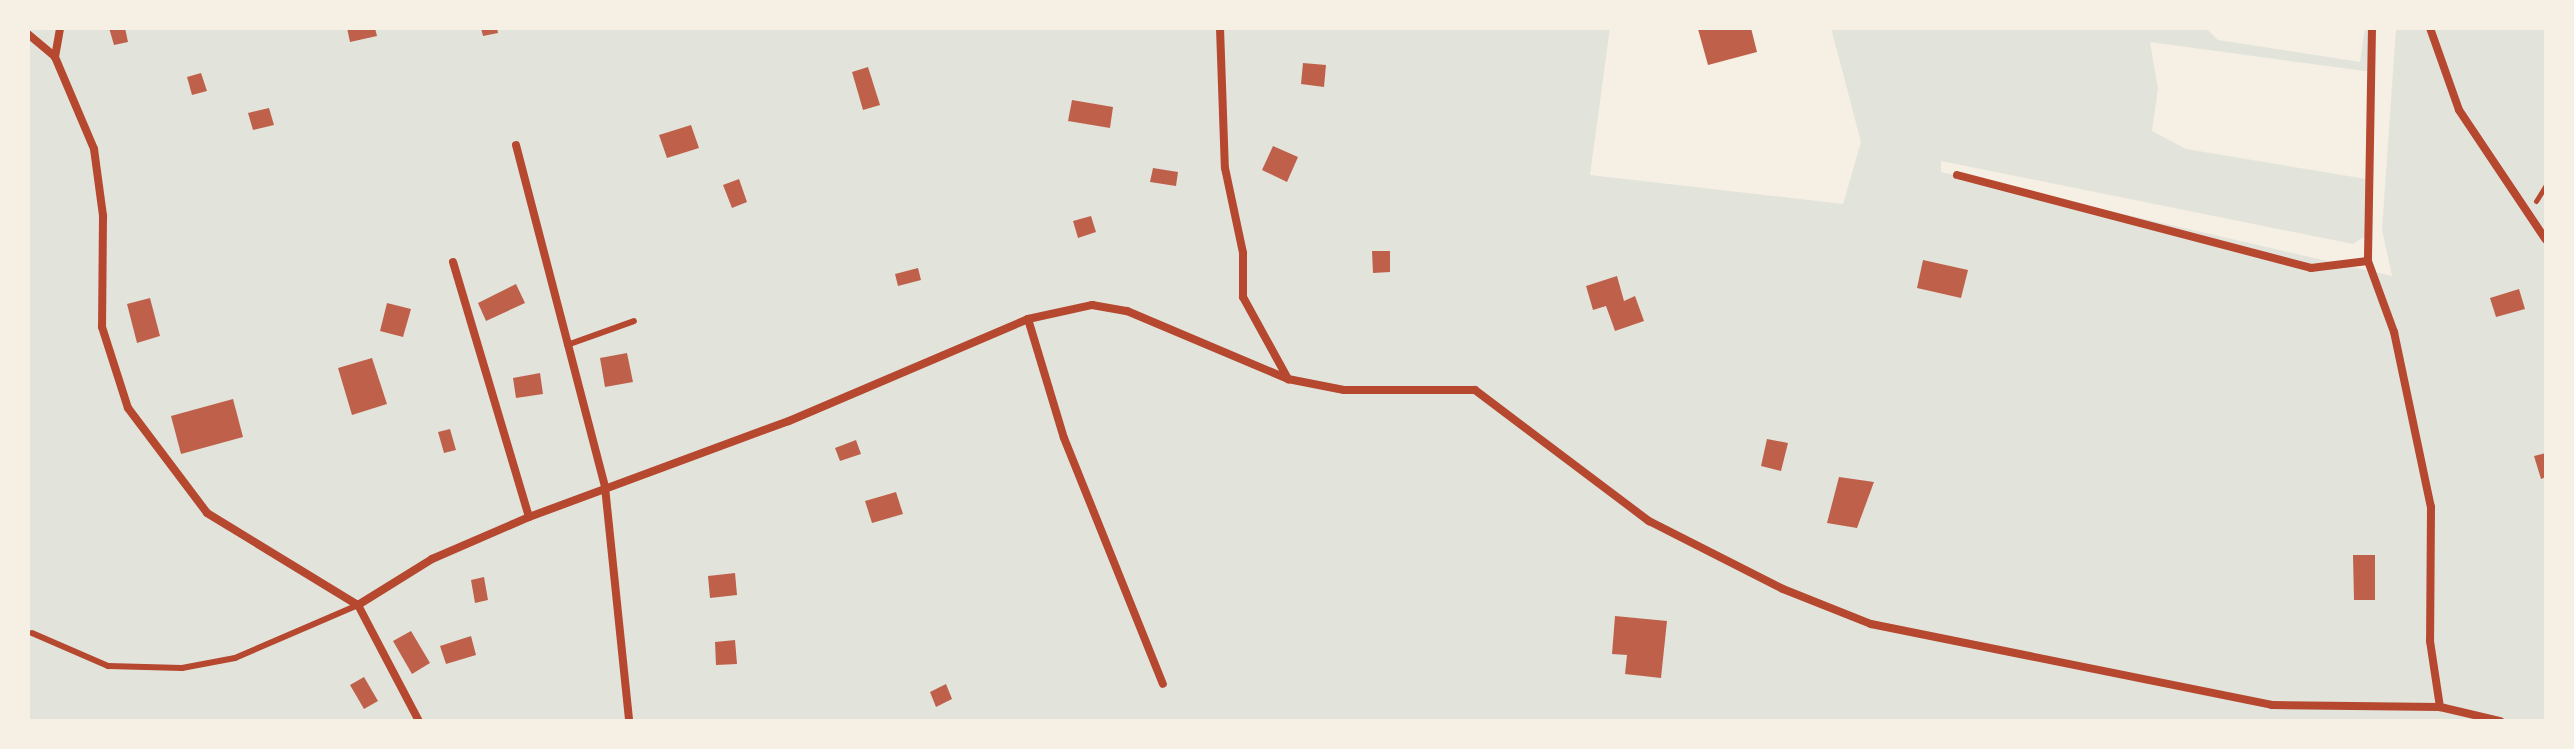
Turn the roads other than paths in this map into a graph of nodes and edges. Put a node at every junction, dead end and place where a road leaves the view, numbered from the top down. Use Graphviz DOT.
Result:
graph roads {
  1 [pos="60,28"];
  2 [pos="1220,28"];
  3 [pos="2372,28"];
  4 [pos="2430,28"];
  5 [pos="28,34"];
  6 [pos="55,57"];
  7 [pos="516,145"];
  8 [pos="1957,175"];
  9 [pos="2546,240"];
  10 [pos="2368,261"];
  11 [pos="453,262"];
  12 [pos="1028,319"];
  13 [pos="634,321"];
  14 [pos="567,345"];
  15 [pos="1288,379"];
  16 [pos="605,487"];
  17 [pos="529,517"];
  18 [pos="358,605"];
  19 [pos="32,633"];
  20 [pos="1163,684"];
  21 [pos="2440,707"];
  22 [pos="419,721"];
  23 [pos="629,721"];
  24 [pos="2500,721"];
  1 -- 6 [label="street"];
  2 -- 15 [label="street"];
  3 -- 10 [label="street"];
  4 -- 9 [label="street"];
  5 -- 6 [label="street"];
  6 -- 18 [label="street"];
  7 -- 14 [label="street"];
  8 -- 10 [label="street"];
  10 -- 21 [label="street"];
  11 -- 17 [label="street"];
  12 -- 15 [label="street"];
  12 -- 16 [label="street"];
  12 -- 20 [label="street"];
  13 -- 14 [label="lane"];
  14 -- 16 [label="street"];
  15 -- 21 [label="street"];
  16 -- 17 [label="street"];
  16 -- 23 [label="street"];
  17 -- 18 [label="street"];
  18 -- 19 [label="lane"];
  18 -- 22 [label="street"];
  21 -- 24 [label="street"];
}
